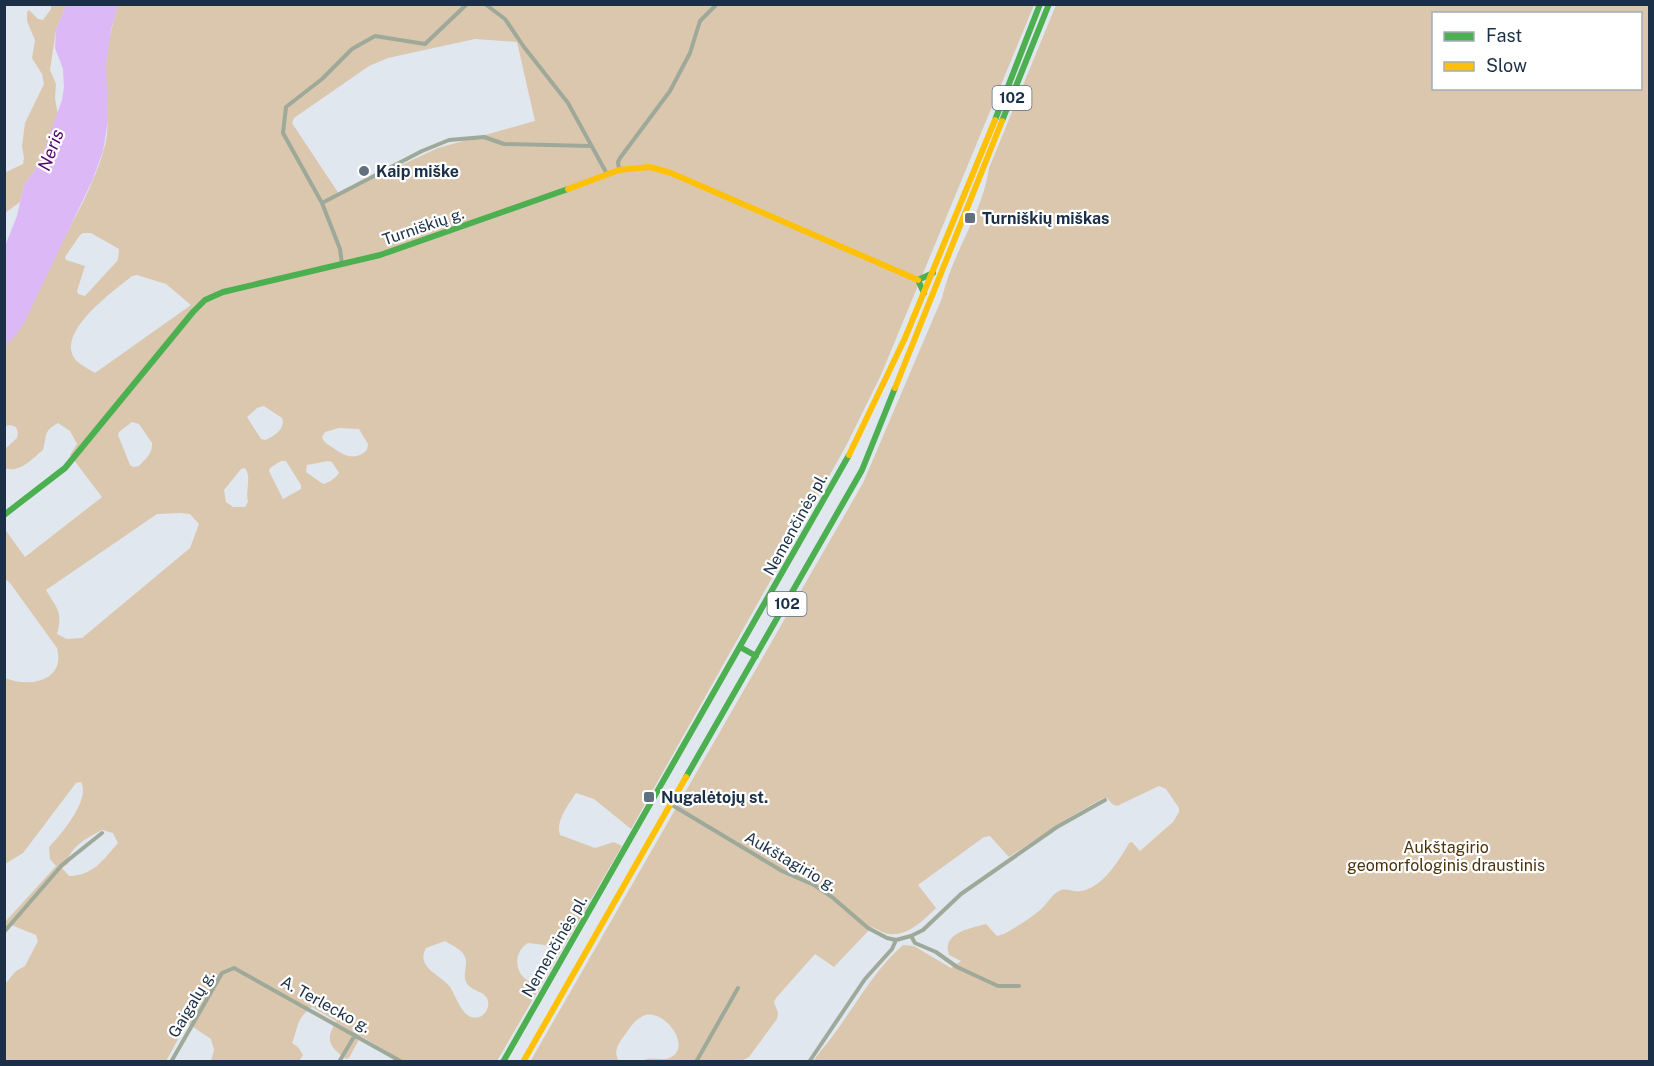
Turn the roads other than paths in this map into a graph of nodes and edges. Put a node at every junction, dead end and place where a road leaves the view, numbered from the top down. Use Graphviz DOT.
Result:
graph roads {
  1 [pos="467,4"];
  2 [pos="485,4"];
  3 [pos="717,4"];
  4 [pos="1040,4"];
  5 [pos="1049,4"];
  6 [pos="590,146"];
  7 [pos="619,170"];
  8 [pos="607,174"];
  9 [pos="967,189"];
  10 [pos="975,192"];
  11 [pos="322,203"];
  12 [pos="342,265"];
  13 [pos="933,273"];
  14 [pos="918,280"];
  15 [pos="924,294"];
  16 [pos="903,343"];
  17 [pos="913,347"];
  18 [pos="4,515"];
  19 [pos="740,647"];
  20 [pos="756,656"];
  21 [pos="1105,800"];
  22 [pos="672,805"];
  23 [pos="102,833"];
  24 [pos="4,932"];
  25 [pos="911,936"];
  26 [pos="896,940"];
  27 [pos="238,969"];
  28 [pos="1019,986"];
  29 [pos="738,988"];
  30 [pos="355,1035"];
  31 [pos="171,1062"];
  32 [pos="339,1062"];
  33 [pos="402,1062"];
  34 [pos="503,1062"];
  35 [pos="523,1062"];
  36 [pos="696,1062"];
  37 [pos="809,1062"];
  1 -- 11 [label="street"];
  2 -- 6 [label="street"];
  3 -- 7 [label="street"];
  4 -- 9 [label="main road, Nemenčinės pl. / 102"];
  5 -- 10 [label="main road, Nemenčinės pl. / 102"];
  6 -- 8 [label="street"];
  6 -- 11 [label="street"];
  7 -- 8 [label="main road, Turniškių g."];
  7 -- 14 [label="main road, Turniškių g."];
  8 -- 12 [label="main road, Turniškių g."];
  9 -- 10 [label="main road"];
  9 -- 13 [label="main road, Nemenčinės pl. / 102"];
  10 -- 17 [label="main road, Nemenčinės pl. / 102"];
  11 -- 12 [label="street"];
  12 -- 18 [label="main road, Turniškių g."];
  13 -- 14 [label="main road"];
  13 -- 15 [label="main road, Nemenčinės pl. / 102"];
  14 -- 15 [label="main road"];
  15 -- 16 [label="main road, Nemenčinės pl. / 102"];
  16 -- 17 [label="main road"];
  16 -- 19 [label="main road, Nemenčinės pl. / 102"];
  17 -- 20 [label="main road, Nemenčinės pl. / 102"];
  19 -- 20 [label="main road"];
  19 -- 34 [label="main road, Nemenčinės pl. / 102"];
  20 -- 22 [label="main road, Nemenčinės pl. / 102"];
  21 -- 25 [label="street"];
  22 -- 26 [label="street, Aukštagirio g."];
  22 -- 35 [label="main road, Nemenčinės pl. / 102"];
  23 -- 24 [label="street"];
  25 -- 26 [label="street"];
  25 -- 28 [label="street"];
  26 -- 37 [label="street"];
  27 -- 30 [label="street, A. Terlecko g."];
  27 -- 31 [label="street, Gaigalų g."];
  29 -- 36 [label="street"];
  30 -- 32 [label="street"];
  30 -- 33 [label="street, A. Terlecko g."];
}
